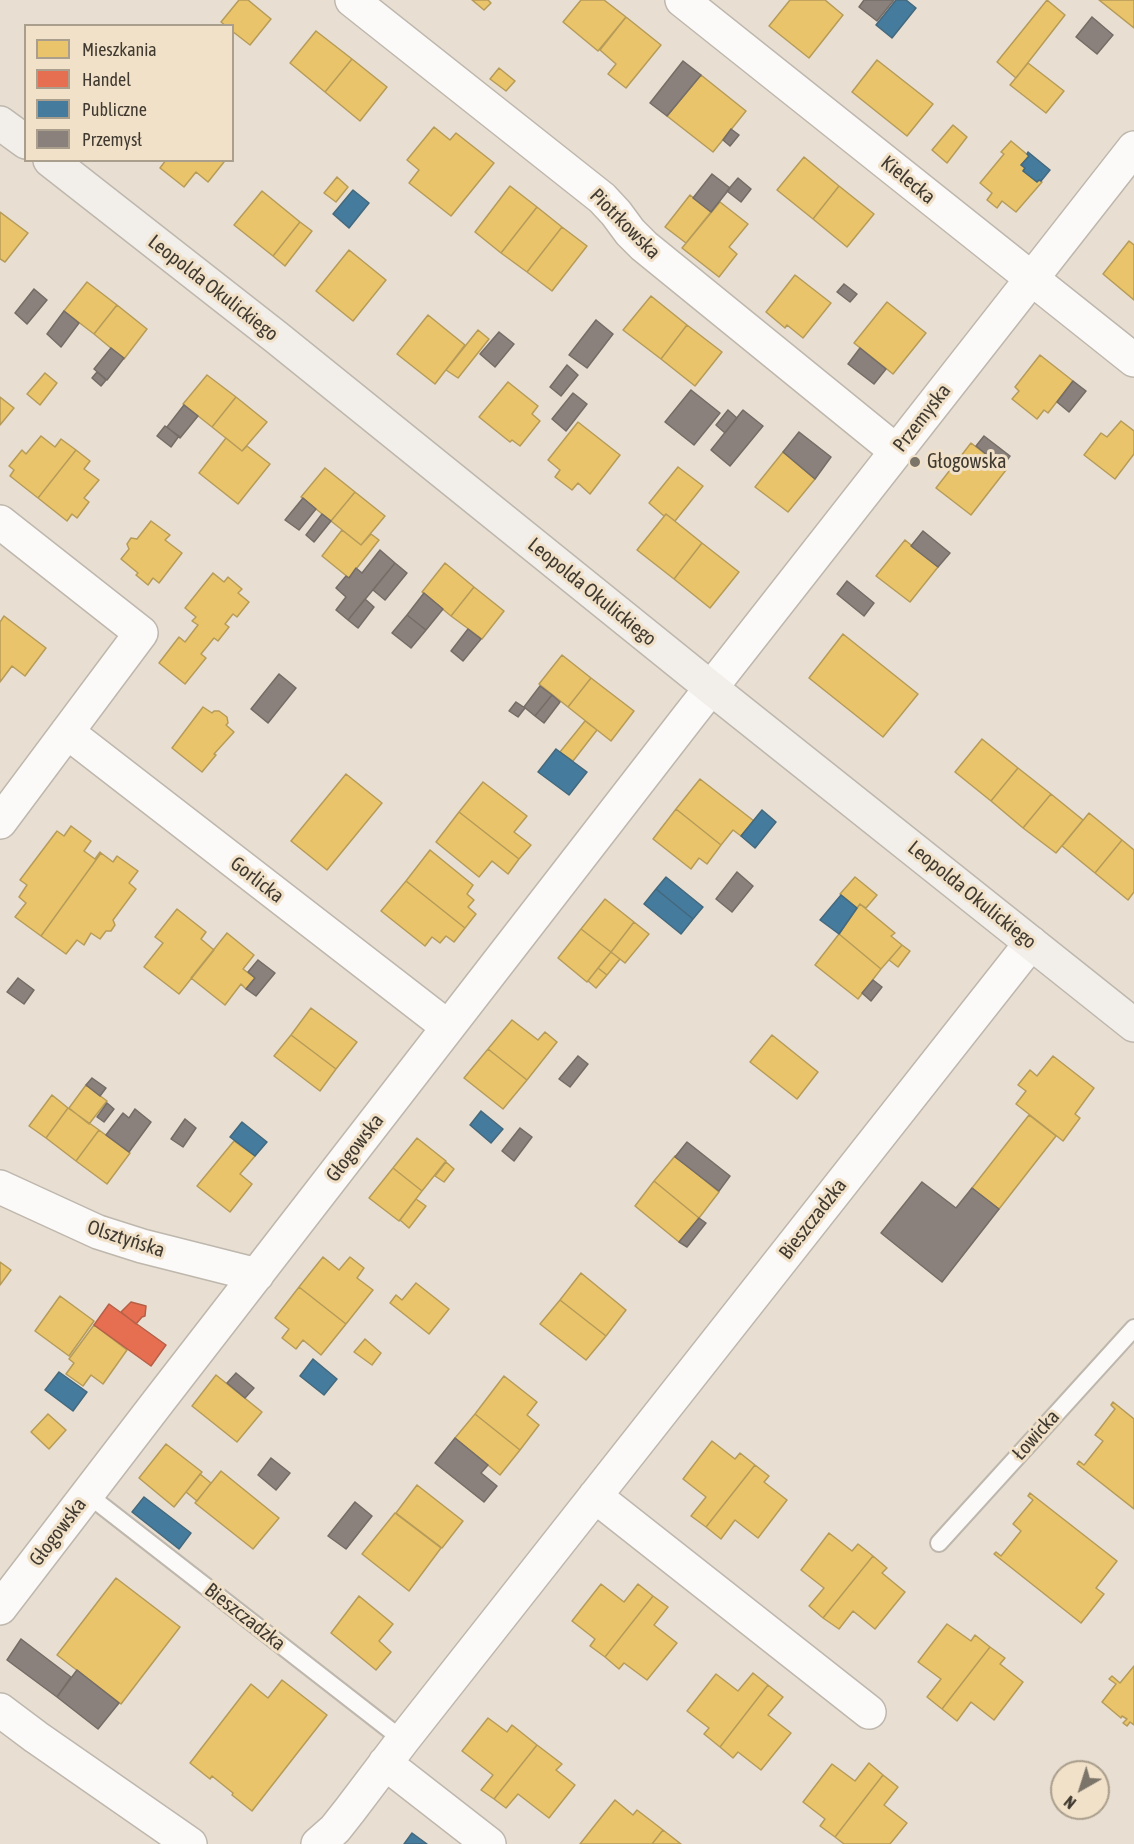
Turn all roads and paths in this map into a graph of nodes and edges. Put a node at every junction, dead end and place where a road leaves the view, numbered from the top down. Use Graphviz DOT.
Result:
graph roads {
  1 [pos="352,0"];
  2 [pos="682,0"];
  3 [pos="0,123"];
  4 [pos="24,141"];
  5 [pos="1134,148"];
  6 [pos="53,162"];
  7 [pos="1031,278"];
  8 [pos="1134,360"];
  9 [pos="896,451"];
  10 [pos="0,522"];
  11 [pos="711,688"];
  12 [pos="67,732"];
  13 [pos="0,822"];
  14 [pos="1031,943"];
  15 [pos="1134,1025"];
  16 [pos="448,1027"];
  17 [pos="0,1186"];
  18 [pos="257,1275"];
  19 [pos="1134,1328"];
  20 [pos="87,1494"];
  21 [pos="595,1496"];
  22 [pos="939,1542"];
  23 [pos="0,1608"];
  24 [pos="0,1710"];
  25 [pos="869,1712"];
  26 [pos="394,1751"];
  27 [pos="190,1844"];
  28 [pos="318,1844"];
  29 [pos="489,1844"];
  1 -- 9 [label="street, Piotrkowska"];
  2 -- 7 [label="street, Kielecka"];
  3 -- 4 [label="street"];
  5 -- 7 [label="street, Przemyska"];
  6 -- 11 [label="street, Leopolda Okulickiego"];
  7 -- 8 [label="street, Kielecka"];
  7 -- 9 [label="street, Przemyska"];
  9 -- 11 [label="street, Przemyska"];
  10 -- 12 [label="street"];
  11 -- 14 [label="street, Leopolda Okulickiego"];
  11 -- 16 [label="street, Głogowska"];
  12 -- 13 [label="street"];
  12 -- 16 [label="street, Gorlicka"];
  14 -- 15 [label="street, Leopolda Okulickiego"];
  14 -- 21 [label="street, Bieszczadzka"];
  16 -- 18 [label="street, Głogowska"];
  17 -- 18 [label="street, Olsztyńska"];
  18 -- 20 [label="street, Głogowska"];
  19 -- 22 [label="lane, Łowicka"];
  20 -- 23 [label="street, Głogowska"];
  20 -- 26 [label="lane, Bieszczadzka"];
  21 -- 25 [label="street"];
  21 -- 26 [label="street, Bieszczadzka"];
  24 -- 27 [label="street"];
  26 -- 28 [label="street, Bieszczadzka"];
  26 -- 29 [label="street, Bieszczadzka"];
}
